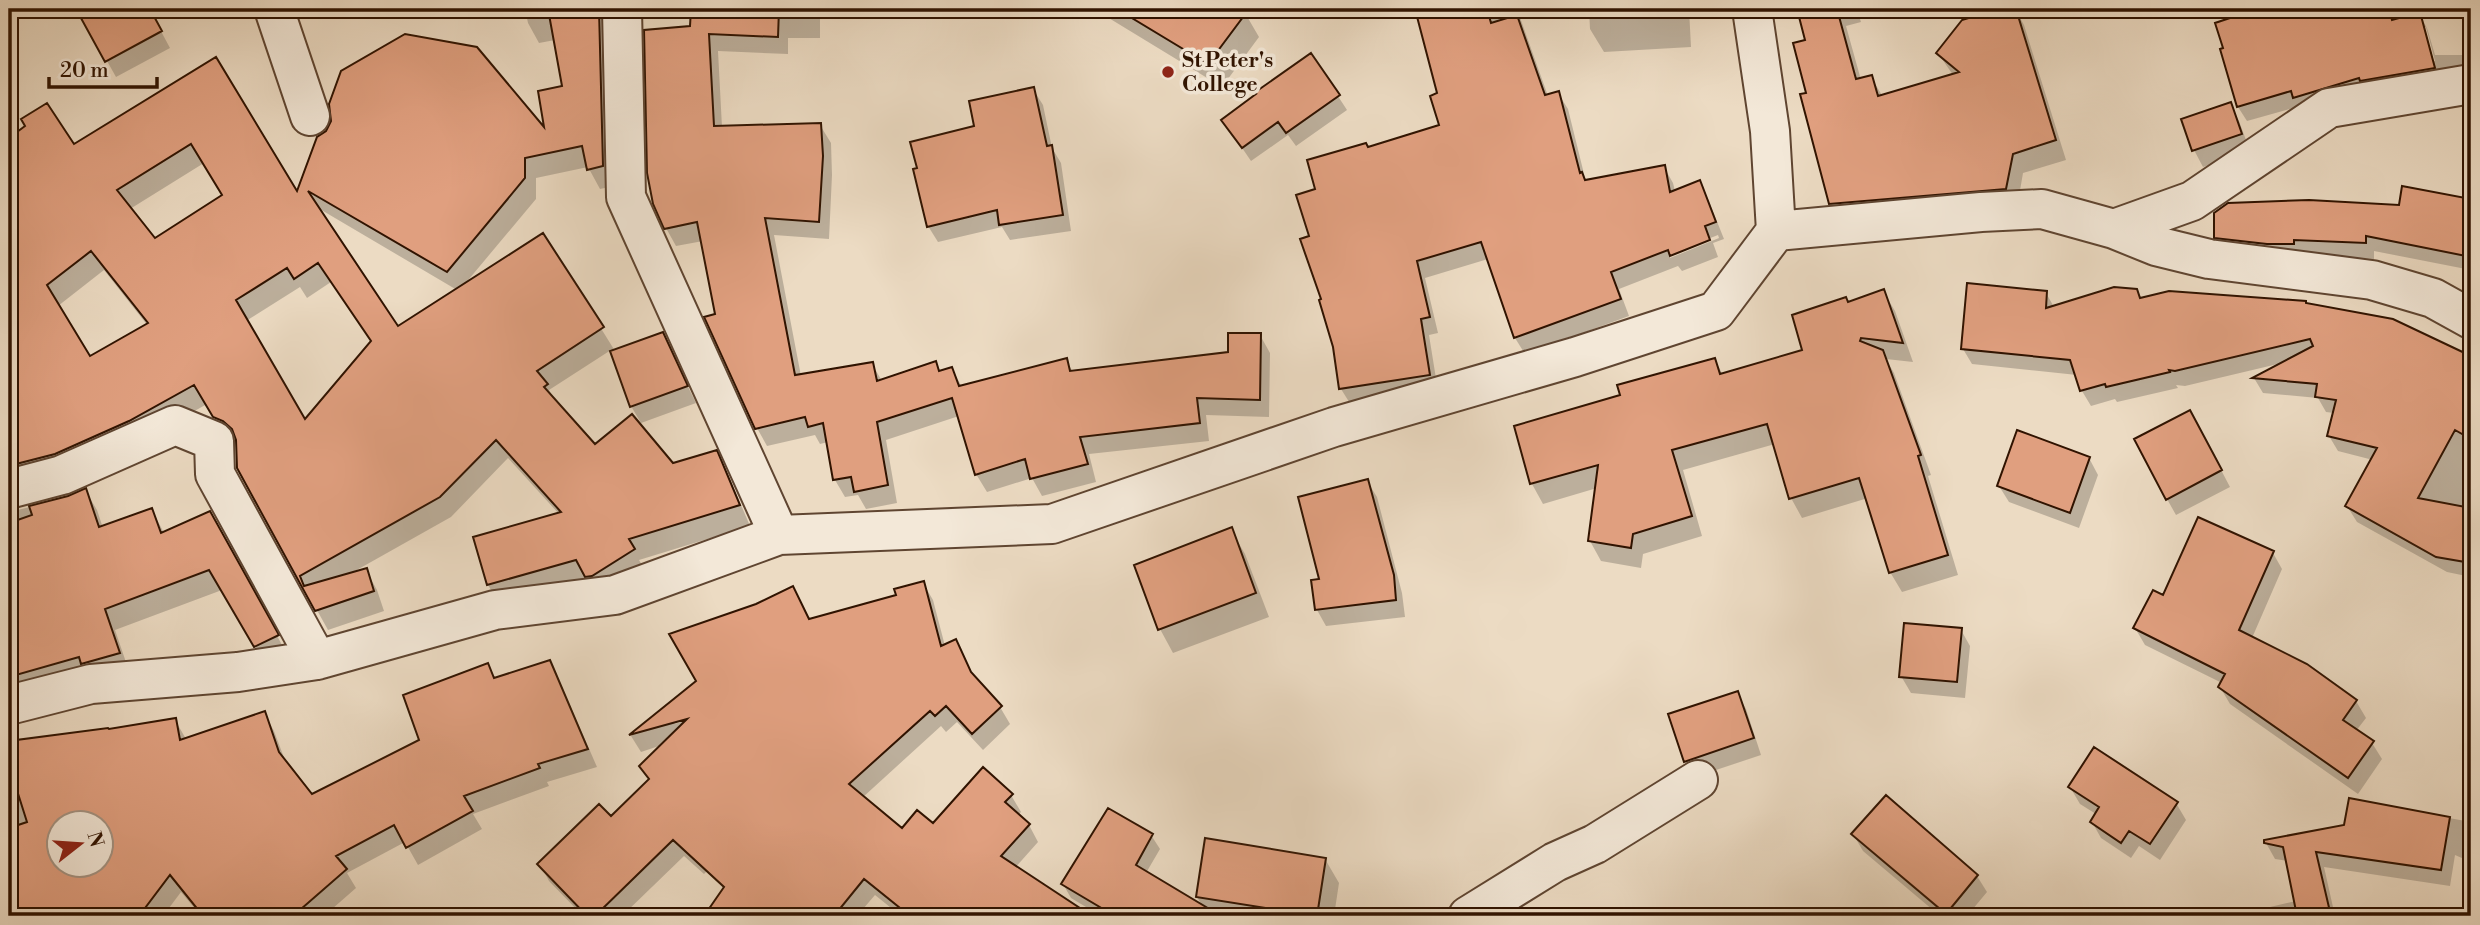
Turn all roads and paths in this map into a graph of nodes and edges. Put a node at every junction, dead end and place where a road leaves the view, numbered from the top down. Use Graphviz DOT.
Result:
graph roads {
  1 [pos="274,9"];
  2 [pos="622,9"];
  3 [pos="1752,9"];
  4 [pos="2471,84"];
  5 [pos="310,116"];
  6 [pos="2114,229"];
  7 [pos="1776,231"];
  8 [pos="2471,319"];
  9 [pos="9,489"];
  10 [pos="779,535"];
  11 [pos="317,660"];
  12 [pos="9,705"];
  13 [pos="1698,780"];
  14 [pos="1468,916"];
  1 -- 5 [label="street"];
  2 -- 10 [label="street"];
  3 -- 7 [label="street"];
  4 -- 6 [label="street"];
  6 -- 7 [label="street"];
  6 -- 8 [label="street"];
  7 -- 10 [label="street"];
  9 -- 11 [label="street"];
  10 -- 11 [label="street"];
  11 -- 12 [label="street"];
  13 -- 14 [label="street"];
}
